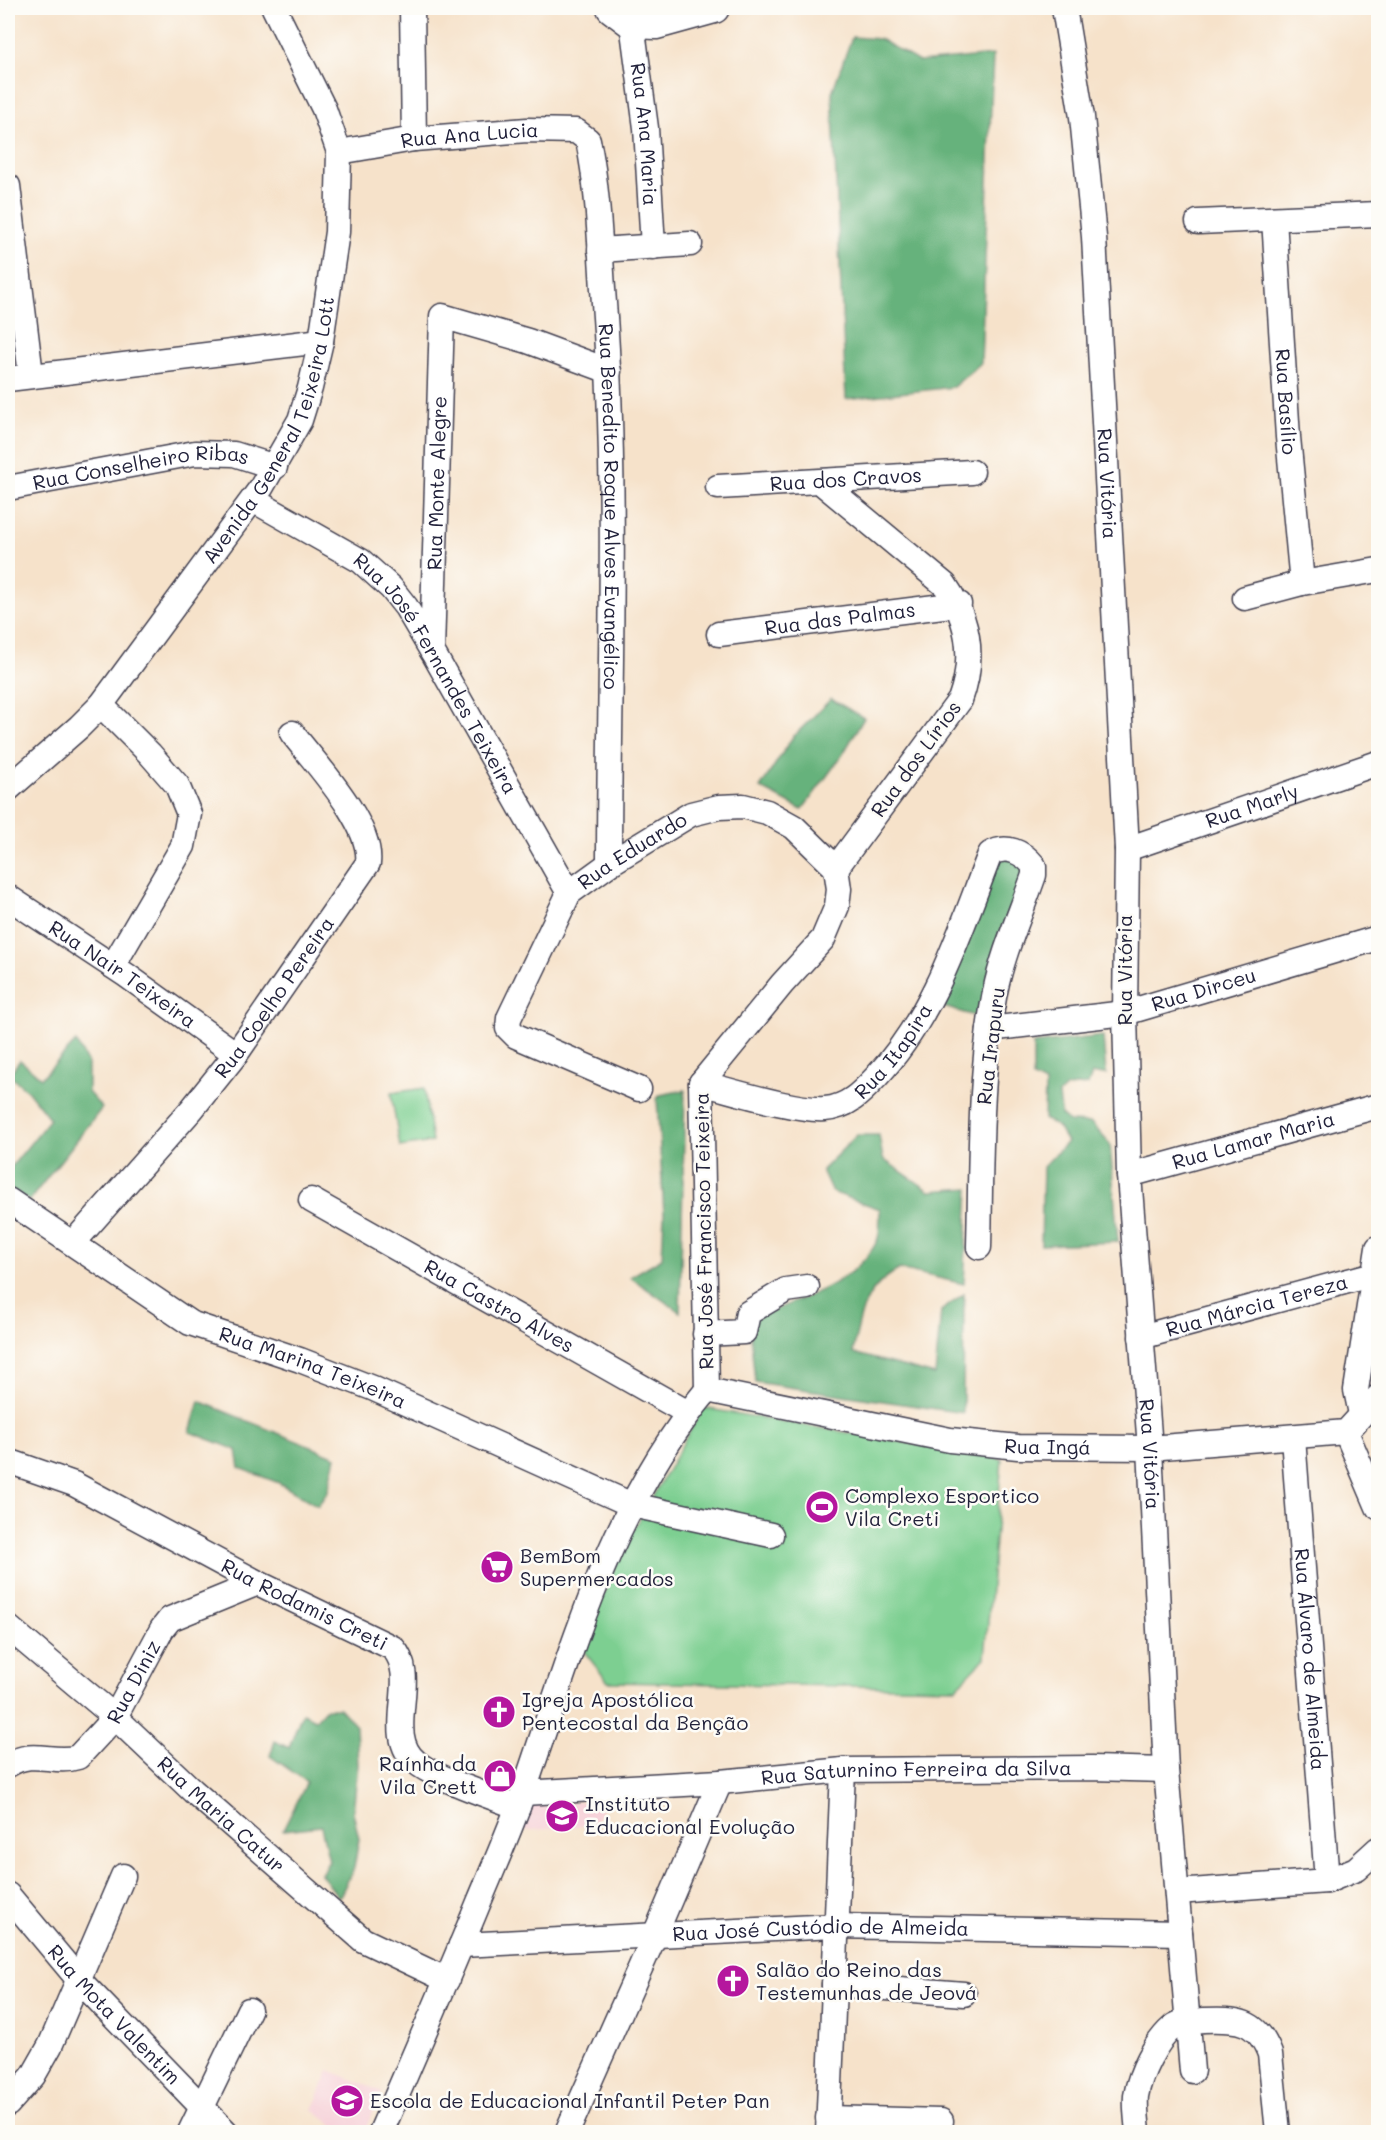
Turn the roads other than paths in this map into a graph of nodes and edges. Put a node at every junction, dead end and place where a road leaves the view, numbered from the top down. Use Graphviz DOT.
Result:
graph roads {
  1 [pos="274,8"];
  2 [pos="412,8"];
  3 [pos="714,8"];
  4 [pos="1064,8"];
  5 [pos="622,15"];
  6 [pos="414,140"];
  7 [pos="590,149"];
  8 [pos="339,152"];
  9 [pos="8,186"];
  10 [pos="1378,214"];
  11 [pos="1274,219"];
  12 [pos="9,222"];
  13 [pos="1198,222"];
  14 [pos="690,244"];
  15 [pos="652,247"];
  16 [pos="600,250"];
  17 [pos="321,341"];
  18 [pos="609,371"];
  19 [pos="31,375"];
  20 [pos="8,379"];
  21 [pos="274,467"];
  22 [pos="972,472"];
  23 [pos="822,483"];
  24 [pos="718,487"];
  25 [pos="8,488"];
  26 [pos="253,500"];
  27 [pos="1378,570"];
  28 [pos="1302,583"];
  29 [pos="1245,598"];
  30 [pos="959,604"];
  31 [pos="719,634"];
  32 [pos="432,651"];
  33 [pos="101,705"];
  34 [pos="292,734"];
  35 [pos="1378,763"];
  36 [pos="9,784"];
  37 [pos="1126,849"];
  38 [pos="990,854"];
  39 [pos="609,864"];
  40 [pos="836,868"];
  41 [pos="569,893"];
  42 [pos="8,897"];
  43 [pos="1378,938"];
  44 [pos="113,966"];
  45 [pos="1125,1013"];
  46 [pos="989,1029"];
  47 [pos="236,1054"];
  48 [pos="701,1083"];
  49 [pos="639,1089"];
  50 [pos="1378,1106"];
  51 [pos="1129,1175"];
  52 [pos="8,1200"];
  53 [pos="311,1200"];
  54 [pos="73,1243"];
  55 [pos="979,1247"];
  56 [pos="1378,1248"];
  57 [pos="1374,1274"];
  58 [pos="807,1287"];
  59 [pos="705,1334"];
  60 [pos="1141,1337"];
  61 [pos="707,1390"];
  62 [pos="1378,1397"];
  63 [pos="688,1413"];
  64 [pos="1353,1423"];
  65 [pos="1293,1438"];
  66 [pos="1149,1448"];
  67 [pos="8,1461"];
  68 [pos="632,1505"];
  69 [pos="1378,1507"];
  70 [pos="771,1536"];
  71 [pos="258,1583"];
  72 [pos="8,1627"];
  73 [pos="115,1717"];
  74 [pos="8,1765"];
  75 [pos="843,1770"];
  76 [pos="1166,1770"];
  77 [pos="720,1782"];
  78 [pos="521,1800"];
  79 [pos="1378,1850"];
  80 [pos="123,1876"];
  81 [pos="1327,1881"];
  82 [pos="1177,1892"];
  83 [pos="8,1895"];
  84 [pos="835,1926"];
  85 [pos="1180,1933"];
  86 [pos="654,1937"];
  87 [pos="461,1945"];
  88 [pos="79,1980"];
  89 [pos="447,1980"];
  90 [pos="834,1984"];
  91 [pos="964,1994"];
  92 [pos="249,2010"];
  93 [pos="1187,2021"];
  94 [pos="1192,2071"];
  95 [pos="8,2104"];
  96 [pos="203,2109"];
  97 [pos="941,2121"];
  98 [pos="828,2125"];
  99 [pos="190,2133"];
  100 [pos="226,2133"];
  101 [pos="381,2133"];
  102 [pos="567,2133"];
  103 [pos="1138,2133"];
  104 [pos="1278,2133"];
  1 -- 8 [label="street, Avenida General Teixeira Lott"];
  2 -- 6 [label="street"];
  3 -- 5 [label="main road"];
  4 -- 37 [label="street, Rua Vitória"];
  5 -- 15 [label="street, Rua Ana Maria"];
  6 -- 7 [label="street, Rua Ana Lucia"];
  6 -- 8 [label="street, Rua Ana Lucia"];
  7 -- 16 [label="street, Rua Benedito Roque Alves Evangélico"];
  8 -- 17 [label="street, Avenida General Teixeira Lott"];
  9 -- 12 [label="street"];
  10 -- 11 [label="street"];
  11 -- 13 [label="street"];
  11 -- 28 [label="street, Rua Basílio"];
  12 -- 19 [label="street"];
  14 -- 15 [label="street"];
  15 -- 16 [label="street"];
  16 -- 18 [label="street, Rua Benedito Roque Alves Evangélico"];
  17 -- 19 [label="street"];
  17 -- 21 [label="street, Avenida General Teixeira Lott"];
  18 -- 32 [label="street, Rua Monte Alegre"];
  18 -- 39 [label="street, Rua Benedito Roque Alves Evangélico"];
  19 -- 20 [label="street"];
  21 -- 25 [label="street, Rua Conselheiro Ribas"];
  21 -- 26 [label="street, Avenida General Teixeira Lott"];
  22 -- 23 [label="street, Rua dos Cravos"];
  23 -- 24 [label="street, Rua dos Cravos"];
  23 -- 30 [label="street"];
  26 -- 32 [label="street, Rua José Fernandes Teixeira"];
  26 -- 33 [label="street, Avenida General Teixeira Lott"];
  27 -- 28 [label="street"];
  28 -- 29 [label="street"];
  30 -- 31 [label="street, Rua das Palmas"];
  30 -- 40 [label="street, Rua dos Lírios"];
  32 -- 41 [label="street, Rua José Fernandes Teixeira"];
  33 -- 36 [label="street, Avenida General Teixeira Lott"];
  33 -- 44 [label="street"];
  34 -- 47 [label="street, Rua Coelho Pereira"];
  35 -- 37 [label="street, Rua Marly"];
  37 -- 45 [label="street, Rua Vitória"];
  38 -- 46 [label="street, Rua Irapuru"];
  38 -- 48 [label="street, Rua Itapira"];
  39 -- 40 [label="street, Rua Eduardo"];
  39 -- 41 [label="street, Rua Eduardo"];
  40 -- 48 [label="street, Rua José Francisco Teixeira"];
  41 -- 49 [label="street, Rua Eduardo"];
  42 -- 44 [label="street, Rua Nair Teixeira"];
  43 -- 45 [label="street, Rua Dirceu"];
  44 -- 47 [label="street, Rua Nair Teixeira"];
  45 -- 46 [label="street, Rua Dirceu"];
  45 -- 51 [label="street, Rua Vitória"];
  46 -- 55 [label="street, Rua Irapuru"];
  47 -- 54 [label="street, Rua Coelho Pereira"];
  48 -- 59 [label="street, Rua José Francisco Teixeira"];
  50 -- 51 [label="street, Rua Lamar Maria"];
  51 -- 60 [label="street, Rua Vitória"];
  52 -- 54 [label="street, Rua Marina Teixeira"];
  53 -- 63 [label="street, Rua Castro Alves"];
  54 -- 68 [label="street, Rua Marina Teixeira"];
  56 -- 57 [label="street"];
  57 -- 60 [label="street, Rua Márcia Tereza"];
  57 -- 64 [label="street"];
  58 -- 59 [label="street"];
  59 -- 61 [label="street, Rua José Francisco Teixeira"];
  60 -- 66 [label="street, Rua Vitória"];
  61 -- 63 [label="street"];
  61 -- 66 [label="street, Rua Ingá"];
  62 -- 64 [label="street"];
  63 -- 68 [label="street"];
  64 -- 65 [label="street, Rua Ingá"];
  64 -- 69 [label="street"];
  65 -- 66 [label="street, Rua Ingá"];
  65 -- 81 [label="street, Rua Álvaro de Almeida"];
  66 -- 76 [label="street, Rua Vitória"];
  67 -- 71 [label="street, Rua Rodamis Creti"];
  68 -- 70 [label="street, Rua Marina Teixeira"];
  68 -- 78 [label="street"];
  71 -- 73 [label="street, Rua Diniz"];
  71 -- 78 [label="street, Rua Rodamis Creti"];
  72 -- 73 [label="street, Rua Maria Catur"];
  73 -- 74 [label="street, Rua Diniz"];
  73 -- 89 [label="street, Rua Maria Catur"];
  75 -- 76 [label="street, Rua Saturnino Ferreira da Silva"];
  75 -- 77 [label="street, Rua Saturnino Ferreira da Silva"];
  75 -- 84 [label="street"];
  76 -- 82 [label="street, Rua Vitória"];
  77 -- 78 [label="street, Rua Saturnino Ferreira da Silva"];
  77 -- 86 [label="street"];
  78 -- 87 [label="street"];
  79 -- 81 [label="street"];
  80 -- 88 [label="street"];
  81 -- 82 [label="street"];
  82 -- 85 [label="street, Rua Vitória"];
  83 -- 88 [label="street, Rua Mota Valentim"];
  84 -- 85 [label="street, Rua José Custódio de Almeida"];
  84 -- 86 [label="street, Rua José Custódio de Almeida"];
  84 -- 90 [label="street"];
  85 -- 93 [label="street, Rua Vitória"];
  86 -- 87 [label="street, Rua José Custódio de Almeida"];
  86 -- 102 [label="street"];
  87 -- 89 [label="street"];
  88 -- 95 [label="street"];
  88 -- 96 [label="street, Rua Mota Valentim"];
  89 -- 101 [label="street"];
  90 -- 91 [label="street"];
  90 -- 98 [label="street"];
  92 -- 96 [label="street"];
  93 -- 94 [label="street, Rua Vitória"];
  93 -- 103 [label="street"];
  93 -- 104 [label="street"];
  96 -- 99 [label="street"];
  96 -- 100 [label="street, Rua Mota Valentim"];
  97 -- 98 [label="street"];
}
